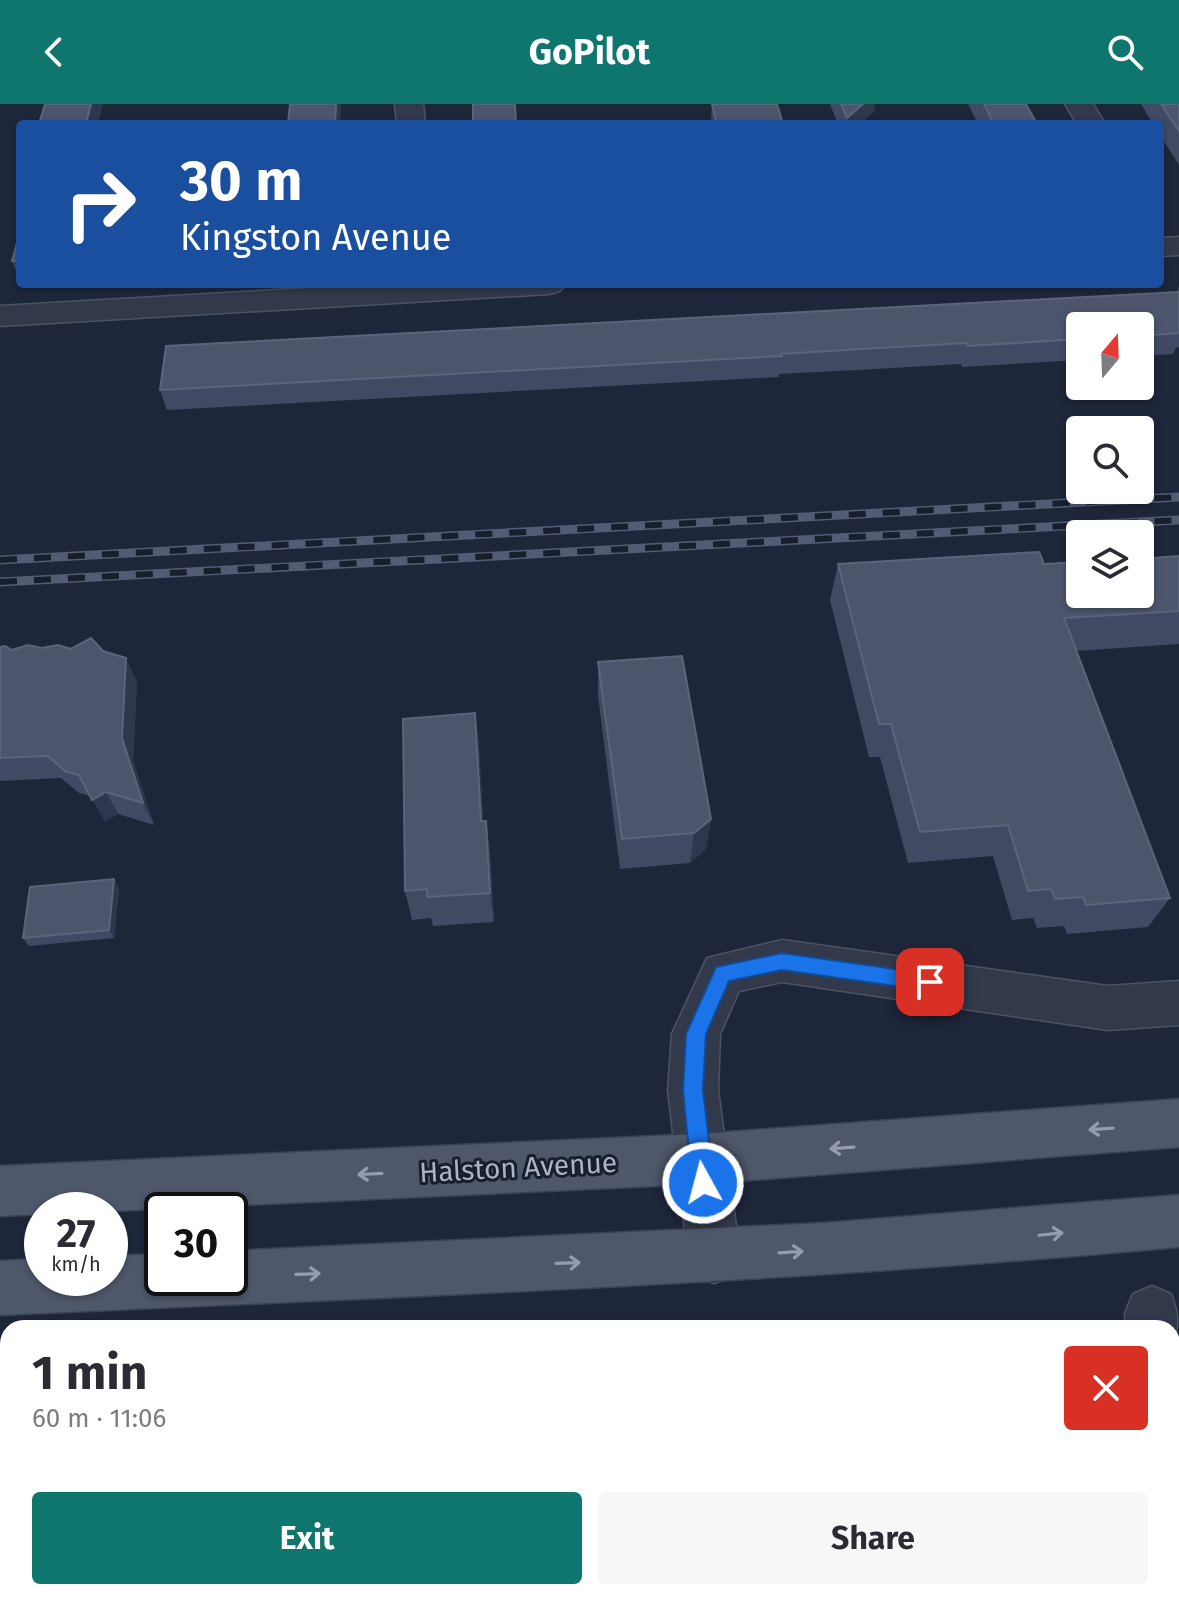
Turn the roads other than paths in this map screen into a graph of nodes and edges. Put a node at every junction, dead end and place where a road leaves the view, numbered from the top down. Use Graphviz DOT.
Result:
graph roads {
  1 [pos="426,288"];
  2 [pos="0,316"];
  3 [pos="1179,1003"];
  4 [pos="1179,1123"];
  5 [pos="699,1159"];
  6 [pos="0,1191"];
  7 [pos="1179,1221"];
  8 [pos="714,1257"];
  9 [pos="248,1277"];
  10 [pos="144,1282"];
  11 [pos="0,1288"];
  1 -- 2 [label="street"];
  3 -- 5 [label="street"];
  4 -- 5 [label="main road, Halston Avenue, one-way"];
  5 -- 6 [label="main road, Halston Avenue, one-way"];
  5 -- 8 [label="street"];
  8 -- 7 [label="main road, one-way"];
  9 -- 8 [label="main road, one-way"];
  10 -- 11 [label="main road"];
}
